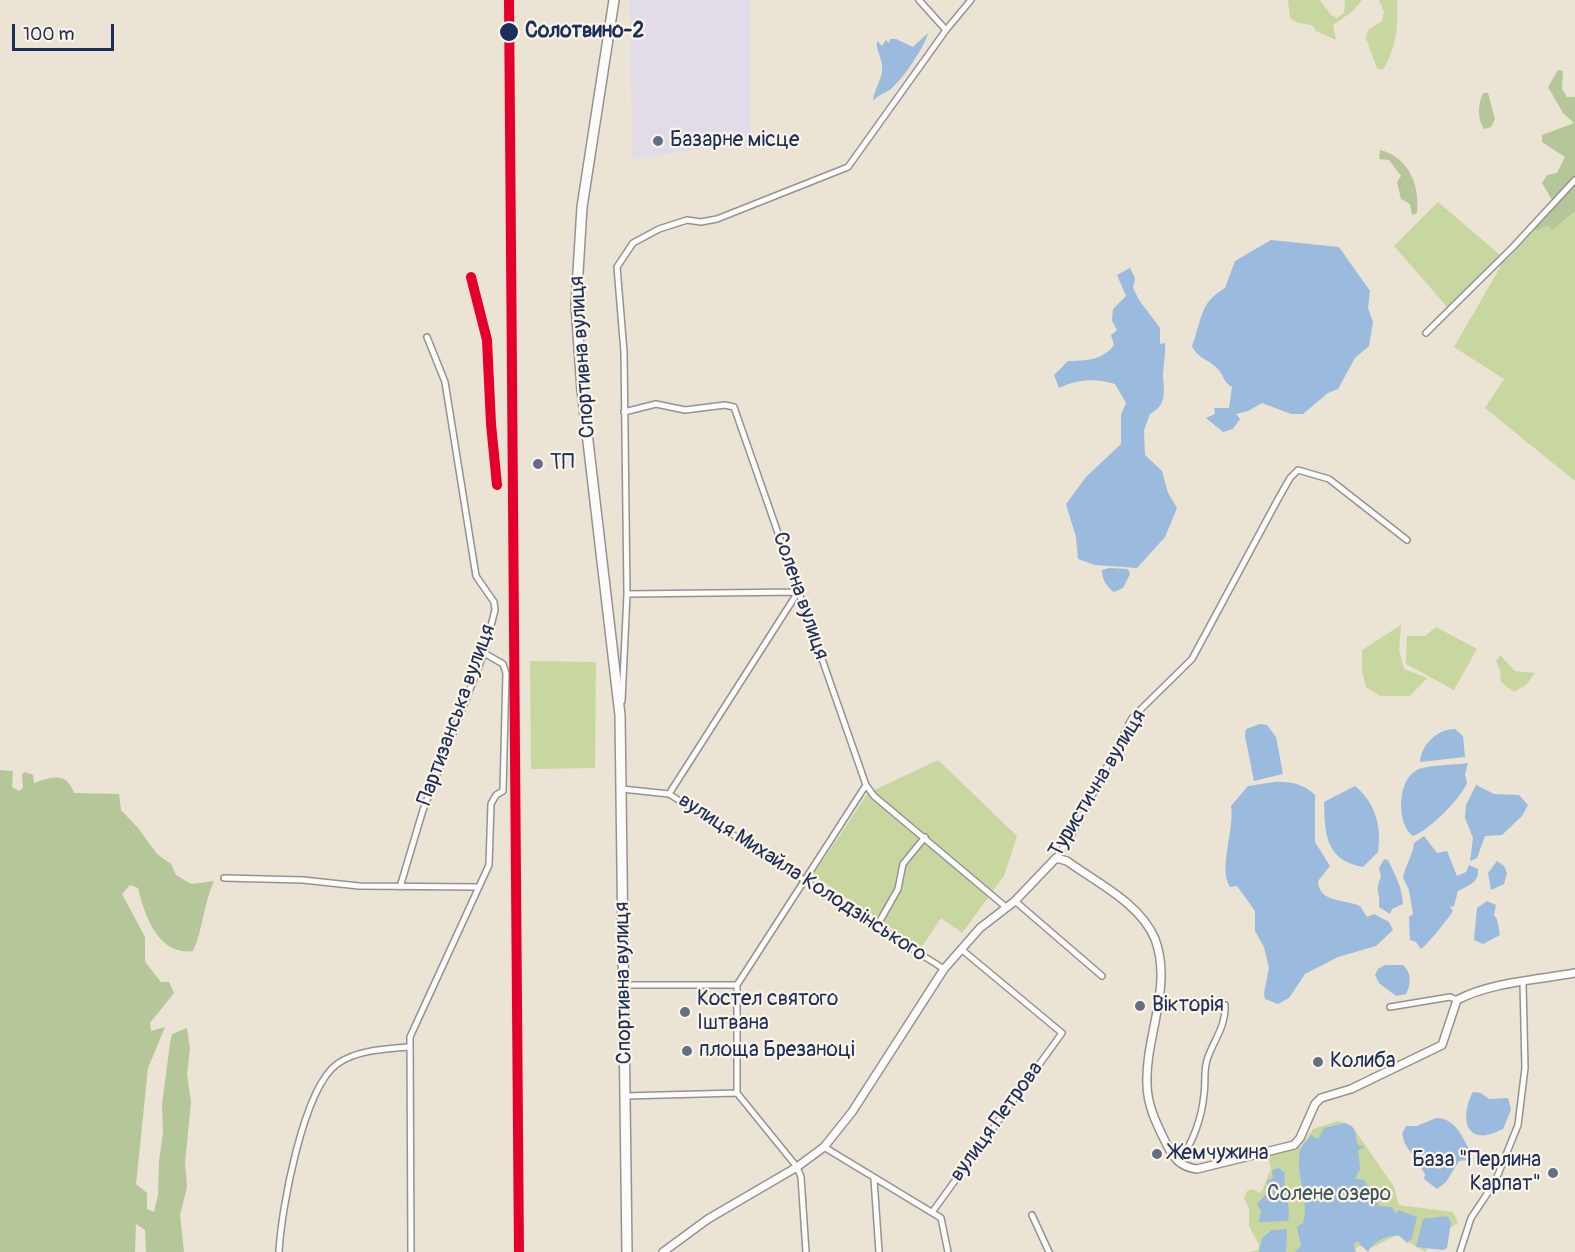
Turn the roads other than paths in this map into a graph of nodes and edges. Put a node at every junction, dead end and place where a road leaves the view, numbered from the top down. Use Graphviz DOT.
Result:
graph roads {
  1 [pos="614,0"];
  2 [pos="919,0"];
  3 [pos="971,0"];
  4 [pos="946,30"];
  5 [pos="1575,180"];
  6 [pos="1426,333"];
  7 [pos="427,338"];
  8 [pos="624,412"];
  9 [pos="1407,540"];
  10 [pos="798,592"];
  11 [pos="627,594"];
  12 [pos="484,653"];
  13 [pos="620,715"];
  14 [pos="866,784"];
  15 [pos="622,789"];
  16 [pos="669,794"];
  17 [pos="925,837"];
  18 [pos="1056,858"];
  19 [pos="224,878"];
  20 [pos="804,879"];
  21 [pos="479,886"];
  22 [pos="400,887"];
  23 [pos="1015,901"];
  24 [pos="1006,908"];
  25 [pos="877,926"];
  26 [pos="960,949"];
  27 [pos="944,969"];
  28 [pos="1575,973"];
  29 [pos="1102,976"];
  30 [pos="1523,983"];
  31 [pos="624,985"];
  32 [pos="737,985"];
  33 [pos="1457,1000"];
  34 [pos="1225,1005"];
  35 [pos="1390,1007"];
  36 [pos="408,1047"];
  37 [pos="737,1093"];
  38 [pos="626,1096"];
  39 [pos="824,1146"];
  40 [pos="1178,1162"];
  41 [pos="797,1167"];
  42 [pos="874,1179"];
  43 [pos="933,1212"];
  44 [pos="1032,1215"];
  45 [pos="279,1252"];
  46 [pos="411,1252"];
  47 [pos="627,1252"];
  48 [pos="663,1252"];
  49 [pos="806,1252"];
  50 [pos="879,1252"];
  51 [pos="948,1252"];
  52 [pos="1049,1252"];
  53 [pos="1460,1252"];
  1 -- 13 [label="main road, Спортивна вулиця"];
  2 -- 4 [label="street"];
  3 -- 4 [label="street"];
  4 -- 8 [label="street, Спортивна вулиця"];
  5 -- 6 [label="street"];
  7 -- 12 [label="street, Партизанська вулиця"];
  8 -- 10 [label="street, Солена вулиця"];
  8 -- 11 [label="street, Спортивна вулиця"];
  9 -- 18 [label="street, Туристична вулиця"];
  10 -- 11 [label="street"];
  10 -- 14 [label="street, Солена вулиця"];
  10 -- 16 [label="street"];
  11 -- 13 [label="street, Спортивна вулиця"];
  12 -- 21 [label="street"];
  12 -- 22 [label="street, Партизанська вулиця"];
  13 -- 15 [label="main road, Спортивна вулиця"];
  14 -- 17 [label="street"];
  14 -- 20 [label="street"];
  15 -- 16 [label="street, вулиця Михайла Колодзінського"];
  15 -- 31 [label="main road, Спортивна вулиця"];
  16 -- 20 [label="street, вулиця Михайла Колодзінського"];
  17 -- 24 [label="street"];
  17 -- 25 [label="street"];
  18 -- 23 [label="street, Туристична вулиця"];
  18 -- 40 [label="street"];
  19 -- 22 [label="street"];
  20 -- 25 [label="street, вулиця Михайла Колодзінського"];
  20 -- 32 [label="street"];
  21 -- 22 [label="street"];
  21 -- 36 [label="street"];
  23 -- 24 [label="street, Туристична вулиця"];
  23 -- 29 [label="street"];
  24 -- 26 [label="street, Туристична вулиця"];
  25 -- 27 [label="street, вулиця Михайла Колодзінського"];
  26 -- 27 [label="street, Туристична вулиця"];
  26 -- 43 [label="street, вулиця Петрова"];
  27 -- 39 [label="street, Туристична вулиця"];
  28 -- 30 [label="street"];
  30 -- 33 [label="street"];
  30 -- 53 [label="street"];
  31 -- 32 [label="street"];
  31 -- 38 [label="main road, Спортивна вулиця"];
  32 -- 37 [label="street"];
  33 -- 35 [label="street"];
  33 -- 40 [label="street"];
  34 -- 40 [label="street"];
  36 -- 45 [label="street"];
  36 -- 46 [label="street"];
  37 -- 38 [label="street"];
  37 -- 41 [label="street"];
  38 -- 47 [label="main road, Спортивна вулиця"];
  39 -- 41 [label="street, Туристична вулиця"];
  39 -- 42 [label="street"];
  41 -- 48 [label="street, Туристична вулиця"];
  41 -- 49 [label="street"];
  42 -- 43 [label="street"];
  42 -- 50 [label="street"];
  43 -- 51 [label="street"];
  44 -- 52 [label="street"];
}
